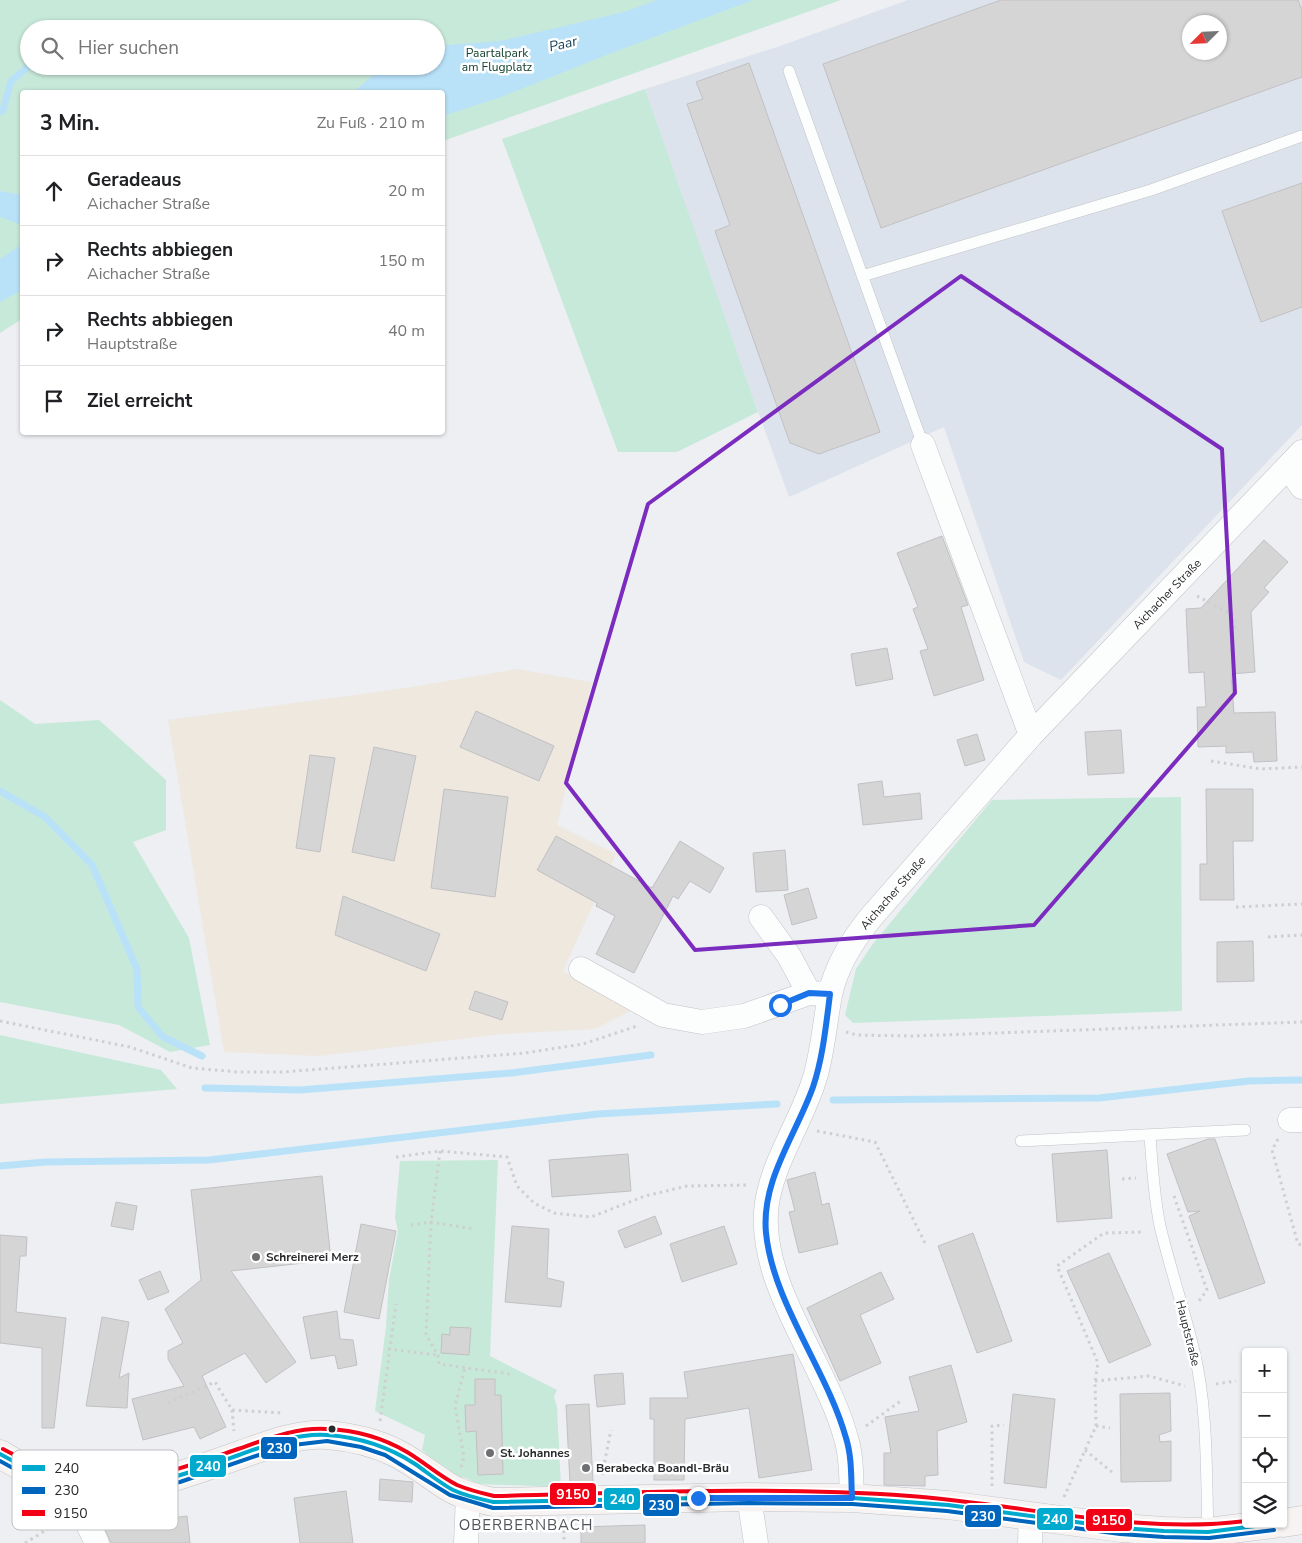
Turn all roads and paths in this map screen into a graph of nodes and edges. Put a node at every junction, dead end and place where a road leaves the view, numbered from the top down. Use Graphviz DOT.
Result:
graph roads {
  1 [pos="789,71"];
  2 [pos="1302,136"];
  3 [pos="862,276"];
  4 [pos="923,445"];
  5 [pos="1295,459"];
  6 [pos="1302,487"];
  7 [pos="1176,584"];
  8 [pos="1235,629"];
  9 [pos="1032,735"];
  10 [pos="1211,761"];
  11 [pos="1302,767"];
  12 [pos="1302,904"];
  13 [pos="1236,906"];
  14 [pos="761,917"];
  15 [pos="1302,935"];
  16 [pos="1268,937"];
  17 [pos="581,969"];
  18 [pos="820,993"];
  19 [pos="663,1016"];
  20 [pos="0,1021"];
  21 [pos="1302,1022"];
  22 [pos="826,1028"];
  23 [pos="1296,1120"];
  24 [pos="795,1127"];
  25 [pos="1245,1130"];
  26 [pos="1150,1136"];
  27 [pos="1021,1141"];
  28 [pos="440,1151"];
  29 [pos="396,1156"];
  30 [pos="770,1188"];
  31 [pos="431,1222"];
  32 [pos="411,1225"];
  33 [pos="474,1229"];
  34 [pos="1162,1232"];
  35 [pos="925,1243"];
  36 [pos="1302,1245"];
  37 [pos="396,1304"];
  38 [pos="388,1349"];
  39 [pos="438,1355"];
  40 [pos="466,1368"];
  41 [pos="510,1374"];
  42 [pos="1095,1380"];
  43 [pos="1236,1381"];
  44 [pos="1200,1386"];
  45 [pos="902,1400"];
  46 [pos="168,1403"];
  47 [pos="292,1414"];
  48 [pos="1004,1425"];
  49 [pos="1096,1426"];
  50 [pos="1110,1428"];
  51 [pos="611,1430"];
  52 [pos="847,1439"];
  53 [pos="374,1444"];
  54 [pos="1085,1450"];
  55 [pos="0,1454"];
  56 [pos="12,1461"];
  57 [pos="1113,1472"];
  58 [pos="178,1475"];
  59 [pos="458,1491"];
  60 [pos="749,1497"];
  61 [pos="852,1498"];
  62 [pos="597,1500"];
  63 [pos="992,1510"];
  64 [pos="1042,1517"];
  65 [pos="1302,1520"];
  66 [pos="1287,1522"];
  67 [pos="1242,1528"];
  68 [pos="40,1530"];
  69 [pos="93,1530"];
  70 [pos="1208,1532"];
  71 [pos="25,1543"];
  72 [pos="98,1543"];
  73 [pos="466,1543"];
  74 [pos="756,1543"];
  75 [pos="1030,1543"];
  1 -- 3 [label="lane"];
  2 -- 3 [label="lane"];
  3 -- 4 [label="lane"];
  4 -- 9 [label="street"];
  5 -- 6 [label="street"];
  5 -- 7 [label="street, Aichacher Straße"];
  7 -- 8 [label="path"];
  7 -- 9 [label="street, Aichacher Straße"];
  9 -- 18 [label="street, Aichacher Straße"];
  10 -- 11 [label="path"];
  12 -- 13 [label="path"];
  14 -- 18 [label="street"];
  15 -- 16 [label="path"];
  17 -- 19 [label="street"];
  18 -- 19 [label="street"];
  18 -- 22 [label="street, Aichacher Straße"];
  19 -- 20 [label="path"];
  21 -- 22 [label="path"];
  22 -- 24 [label="street, Aichacher Straße"];
  23 -- 36 [label="path"];
  24 -- 30 [label="street, Aichacher Straße"];
  24 -- 35 [label="path"];
  25 -- 26 [label="lane"];
  26 -- 27 [label="lane"];
  26 -- 34 [label="lane, Hauptstraße"];
  28 -- 29 [label="path"];
  28 -- 30 [label="path"];
  28 -- 31 [label="path"];
  30 -- 52 [label="street, Aichacher Straße"];
  31 -- 32 [label="path"];
  31 -- 33 [label="path"];
  31 -- 39 [label="path"];
  34 -- 42 [label="path"];
  34 -- 44 [label="lane, Hauptstraße"];
  37 -- 38 [label="path"];
  38 -- 39 [label="path"];
  38 -- 53 [label="path"];
  39 -- 40 [label="path"];
  40 -- 41 [label="path"];
  40 -- 59 [label="path"];
  42 -- 44 [label="path"];
  42 -- 49 [label="path"];
  43 -- 44 [label="path"];
  44 -- 70 [label="lane, Hauptstraße"];
  45 -- 52 [label="path"];
  46 -- 47 [label="path"];
  48 -- 63 [label="path"];
  49 -- 50 [label="path"];
  49 -- 54 [label="path"];
  51 -- 62 [label="path"];
  52 -- 61 [label="street, Aichacher Straße"];
  53 -- 58 [label="street"];
  53 -- 59 [label="street"];
  54 -- 57 [label="path"];
  54 -- 64 [label="path"];
  55 -- 56 [label="street"];
  59 -- 62 [label="street"];
  59 -- 73 [label="street"];
  60 -- 61 [label="street"];
  60 -- 62 [label="street"];
  60 -- 74 [label="street"];
  61 -- 63 [label="street"];
  63 -- 64 [label="street"];
  64 -- 70 [label="street"];
  64 -- 75 [label="street"];
  65 -- 66 [label="street"];
  67 -- 70 [label="street"];
  68 -- 71 [label="path"];
  69 -- 72 [label="street"];
}
